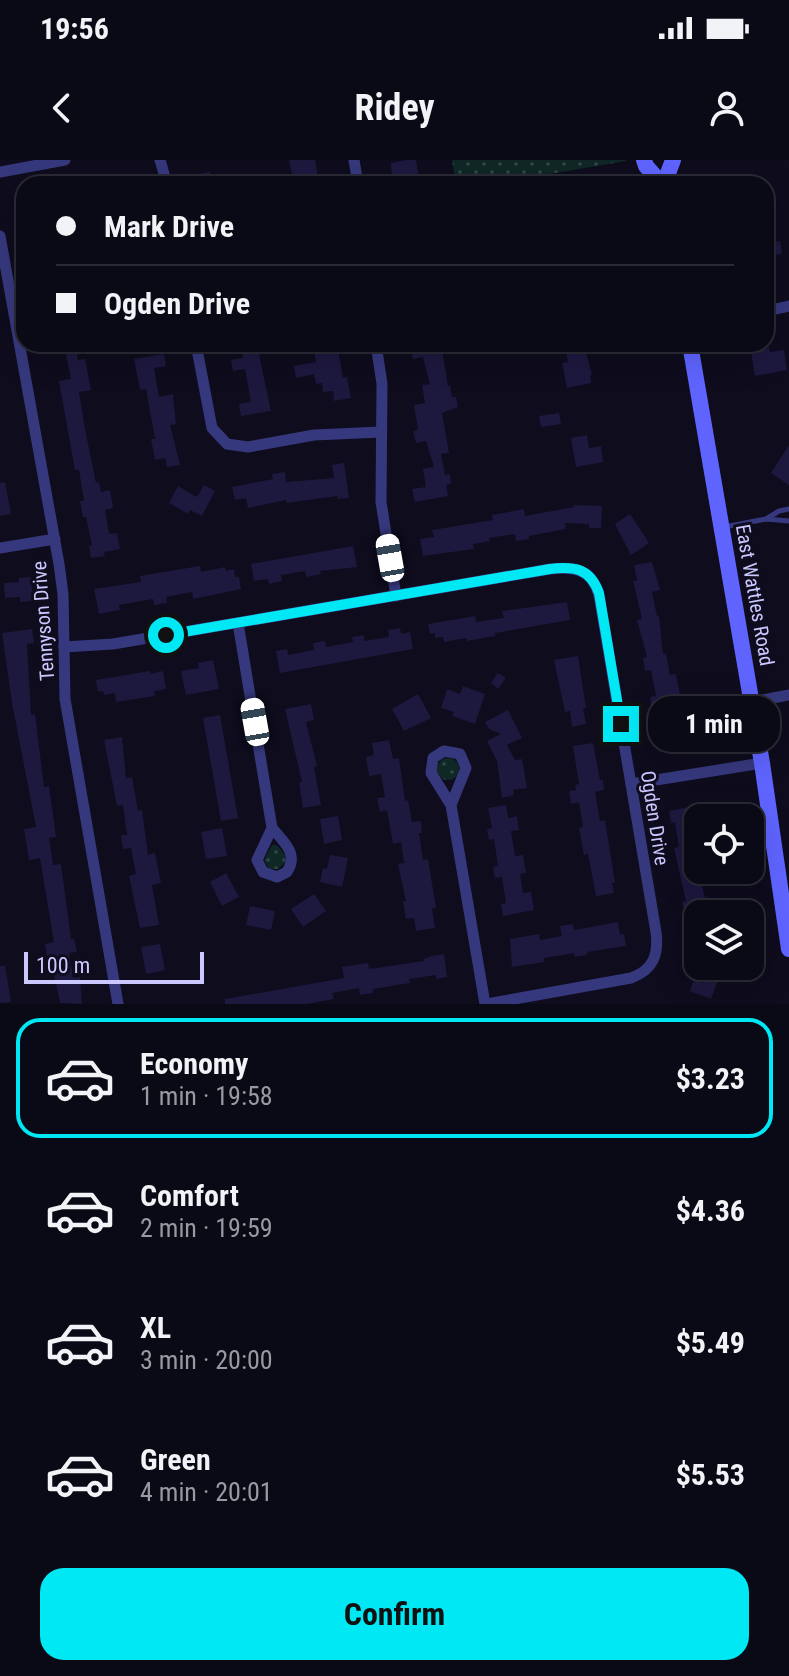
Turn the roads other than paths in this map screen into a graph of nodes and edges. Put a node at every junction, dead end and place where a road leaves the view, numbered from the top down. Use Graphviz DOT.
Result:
graph roads {
  1 [pos="65,160"];
  2 [pos="644,160"];
  3 [pos="0,172"];
  4 [pos="655,176"];
  5 [pos="0,236"];
  6 [pos="16,324"];
  7 [pos="21,352"];
  8 [pos="198,352"];
  9 [pos="377,352"];
  10 [pos="691,352"];
  11 [pos="381,432"];
  12 [pos="789,509"];
  13 [pos="766,519"];
  14 [pos="789,521"];
  15 [pos="723,527"];
  16 [pos="55,539"];
  17 [pos="0,548"];
  18 [pos="396,596"];
  19 [pos="238,623"];
  20 [pos="64,647"];
  21 [pos="789,695"];
  22 [pos="752,702"];
  23 [pos="762,763"];
  24 [pos="631,784"];
  25 [pos="451,805"];
  26 [pos="272,828"];
  27 [pos="789,949"];
  28 [pos="118,1004"];
  29 [pos="486,1004"];
  1 -- 3 [label="street"];
  2 -- 4 [label="main road"];
  5 -- 6 [label="street, Tennyson Drive"];
  7 -- 16 [label="street, Tennyson Drive"];
  8 -- 11 [label="street"];
  9 -- 11 [label="street"];
  10 -- 15 [label="main road, East Wattles Road"];
  11 -- 18 [label="street"];
  12 -- 13 [label="lane"];
  13 -- 14 [label="lane"];
  13 -- 15 [label="lane"];
  15 -- 22 [label="main road, East Wattles Road"];
  16 -- 17 [label="street"];
  16 -- 20 [label="street, Tennyson Drive"];
  18 -- 19 [label="street"];
  18 -- 24 [label="street, Ogden Drive"];
  19 -- 20 [label="street"];
  19 -- 26 [label="street"];
  20 -- 28 [label="street, Tennyson Drive"];
  21 -- 22 [label="street"];
  22 -- 23 [label="main road, East Wattles Road"];
  23 -- 24 [label="street"];
  23 -- 27 [label="main road, East Wattles Road"];
  24 -- 29 [label="street, Ogden Drive"];
  25 -- 25 [label="street"];
  25 -- 29 [label="street"];
}
